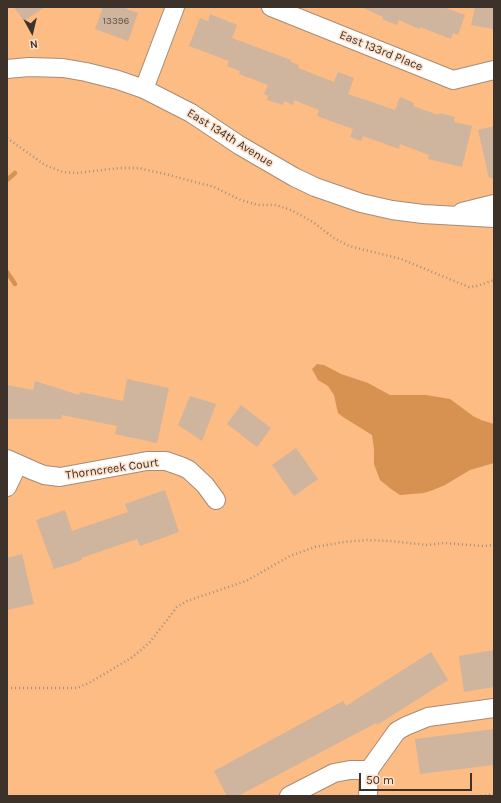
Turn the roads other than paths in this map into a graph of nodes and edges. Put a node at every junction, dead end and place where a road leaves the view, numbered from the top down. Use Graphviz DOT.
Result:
graph roads {
  1 [pos="175,7"];
  2 [pos="271,7"];
  3 [pos="7,69"];
  4 [pos="494,70"];
  5 [pos="144,89"];
  6 [pos="494,204"];
  7 [pos="451,215"];
  8 [pos="494,218"];
  9 [pos="12,461"];
  10 [pos="7,487"];
  11 [pos="216,500"];
  12 [pos="494,708"];
  13 [pos="369,770"];
  14 [pos="289,796"];
  15 [pos="368,796"];
  1 -- 5 [label="street"];
  2 -- 4 [label="street, East 133rd Place"];
  3 -- 5 [label="street, East 134th Avenue"];
  5 -- 7 [label="street, East 134th Avenue"];
  6 -- 7 [label="street, East 134th Avenue"];
  7 -- 8 [label="street, East 134th Avenue"];
  9 -- 10 [label="street, Thorncreek Court"];
  9 -- 11 [label="street, Thorncreek Court"];
  12 -- 13 [label="street"];
  13 -- 14 [label="street"];
  13 -- 15 [label="street"];
}
